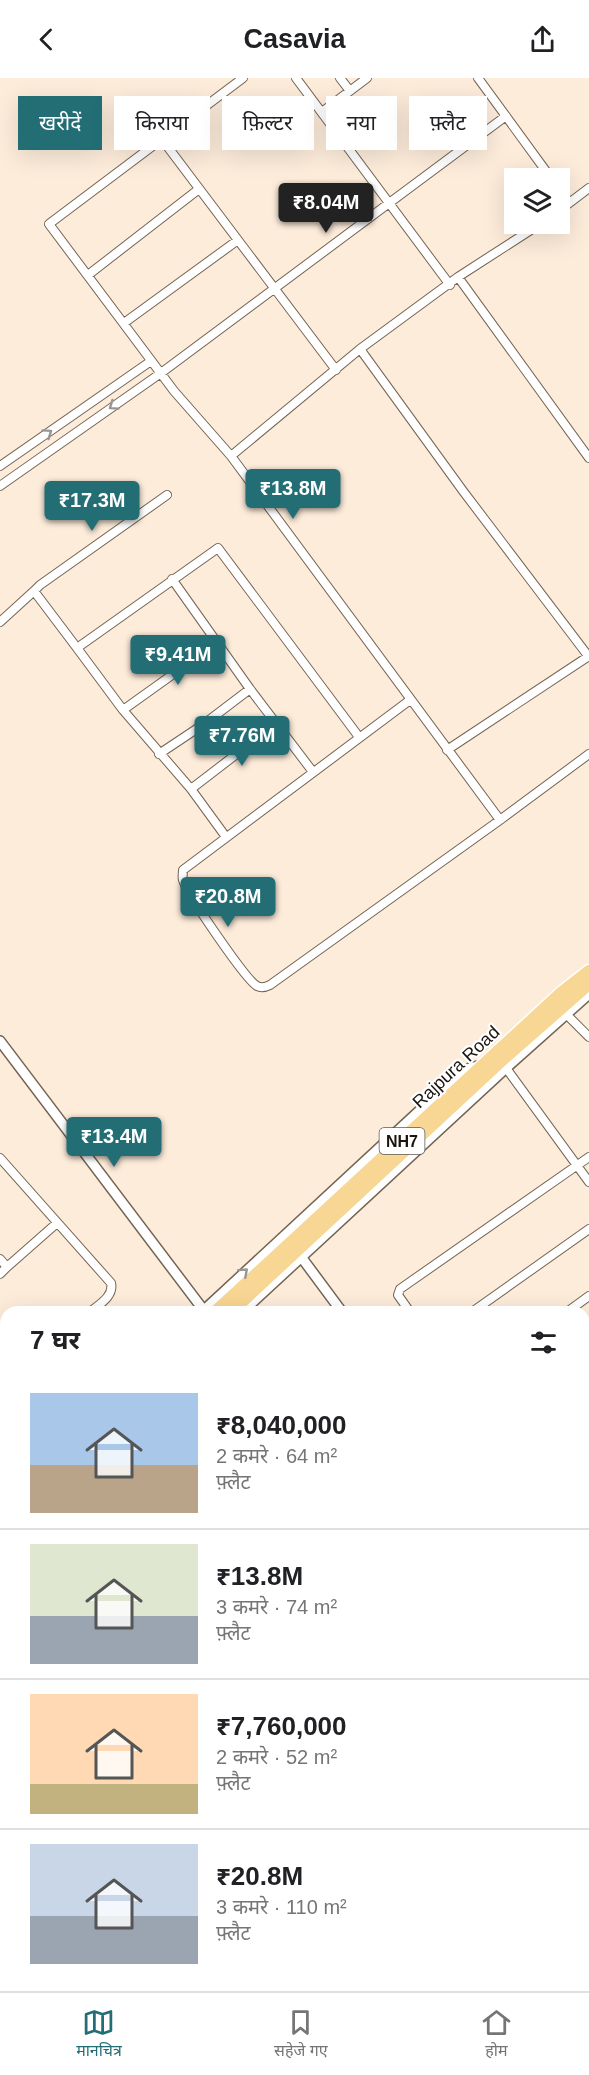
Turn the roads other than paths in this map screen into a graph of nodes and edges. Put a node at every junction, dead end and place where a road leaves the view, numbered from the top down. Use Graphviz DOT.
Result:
graph roads {
  1 [pos="243,78"];
  2 [pos="296,78"];
  3 [pos="340,78"];
  4 [pos="367,78"];
  5 [pos="478,78"];
  6 [pos="350,91"];
  7 [pos="210,102"];
  8 [pos="322,112"];
  9 [pos="506,116"];
  10 [pos="145,150"];
  11 [pos="170,150"];
  12 [pos="544,168"];
  13 [pos="589,188"];
  14 [pos="199,189"];
  15 [pos="570,202"];
  16 [pos="390,203"];
  17 [pos="525,234"];
  18 [pos="238,240"];
  19 [pos="88,276"];
  20 [pos="458,277"];
  21 [pos="450,285"];
  22 [pos="274,289"];
  23 [pos="124,323"];
  24 [pos="360,349"];
  25 [pos="152,361"];
  26 [pos="336,370"];
  27 [pos="161,373"];
  28 [pos="231,456"];
  29 [pos="589,458"];
  30 [pos="0,466"];
  31 [pos="0,486"];
  32 [pos="167,495"];
  33 [pos="172,579"];
  34 [pos="34,591"];
  35 [pos="0,622"];
  36 [pos="218,642"];
  37 [pos="77,648"];
  38 [pos="589,657"];
  39 [pos="250,689"];
  40 [pos="410,700"];
  41 [pos="123,710"];
  42 [pos="277,723"];
  43 [pos="359,737"];
  44 [pos="447,750"];
  45 [pos="159,754"];
  46 [pos="589,754"];
  47 [pos="313,772"];
  48 [pos="191,789"];
  49 [pos="500,820"];
  50 [pos="226,837"];
  51 [pos="589,971"];
  52 [pos="589,984"];
  53 [pos="589,994"];
  54 [pos="566,1014"];
  55 [pos="589,1037"];
  56 [pos="0,1041"];
  57 [pos="484,1065"];
  58 [pos="506,1068"];
  59 [pos="589,1157"];
  60 [pos="0,1158"];
  61 [pos="577,1166"];
  62 [pos="589,1182"];
  63 [pos="57,1223"];
  64 [pos="589,1229"];
  65 [pos="297,1251"];
  66 [pos="0,1259"];
  67 [pos="7,1267"];
  68 [pos="0,1274"];
  69 [pos="589,1296"];
  70 [pos="97,1306"];
  71 [pos="201,1306"];
  72 [pos="212,1306"];
  73 [pos="215,1306"];
  74 [pos="237,1306"];
  75 [pos="247,1306"];
  76 [pos="338,1306"];
  77 [pos="406,1306"];
  78 [pos="480,1306"];
  79 [pos="575,1306"];
  1 -- 7 [label="street"];
  2 -- 8 [label="street"];
  3 -- 6 [label="street"];
  4 -- 6 [label="street"];
  5 -- 9 [label="street"];
  6 -- 8 [label="street"];
  8 -- 16 [label="street"];
  9 -- 12 [label="street"];
  9 -- 16 [label="street"];
  10 -- 19 [label="street"];
  11 -- 14 [label="street"];
  13 -- 15 [label="street"];
  14 -- 18 [label="street"];
  14 -- 19 [label="street"];
  16 -- 21 [label="street"];
  16 -- 22 [label="street"];
  17 -- 20 [label="street"];
  18 -- 22 [label="street"];
  18 -- 23 [label="street"];
  19 -- 23 [label="street"];
  20 -- 21 [label="street"];
  20 -- 29 [label="street"];
  21 -- 24 [label="street"];
  22 -- 26 [label="street"];
  22 -- 27 [label="street"];
  23 -- 25 [label="street"];
  24 -- 26 [label="street"];
  24 -- 38 [label="street"];
  25 -- 27 [label="street"];
  30 -- 25 [label="street, one-way"];
  26 -- 28 [label="street"];
  27 -- 28 [label="street"];
  27 -- 31 [label="street, one-way"];
  28 -- 40 [label="street"];
  32 -- 34 [label="street"];
  33 -- 36 [label="street"];
  33 -- 37 [label="street"];
  33 -- 43 [label="street"];
  34 -- 35 [label="street"];
  34 -- 37 [label="street"];
  36 -- 39 [label="street"];
  36 -- 41 [label="street"];
  37 -- 41 [label="street"];
  38 -- 44 [label="street"];
  39 -- 42 [label="street"];
  39 -- 45 [label="street"];
  40 -- 43 [label="street"];
  40 -- 44 [label="street"];
  41 -- 45 [label="street"];
  42 -- 47 [label="street"];
  42 -- 48 [label="street"];
  43 -- 47 [label="street"];
  44 -- 49 [label="street"];
  45 -- 48 [label="street"];
  46 -- 49 [label="street"];
  47 -- 50 [label="street"];
  48 -- 50 [label="street"];
  49 -- 50 [label="street"];
  51 -- 57 [label="highway, Rajpura Road / NH7"];
  52 -- 65 [label="highway, Rajpura Road / NH7"];
  53 -- 54 [label="street"];
  54 -- 55 [label="street"];
  54 -- 58 [label="street"];
  56 -- 71 [label="street"];
  57 -- 65 [label="highway, Rajpura Road / NH7"];
  72 -- 57 [label="street, one-way"];
  58 -- 61 [label="street"];
  58 -- 65 [label="street"];
  59 -- 61 [label="street"];
  60 -- 63 [label="street"];
  61 -- 62 [label="street"];
  61 -- 77 [label="street"];
  63 -- 67 [label="street"];
  63 -- 70 [label="street"];
  64 -- 78 [label="street"];
  65 -- 73 [label="highway, Rajpura Road / NH7"];
  65 -- 74 [label="highway, Rajpura Road / NH7"];
  65 -- 75 [label="street"];
  65 -- 76 [label="street"];
  66 -- 67 [label="street"];
  67 -- 68 [label="street"];
  69 -- 79 [label="street"];
}
